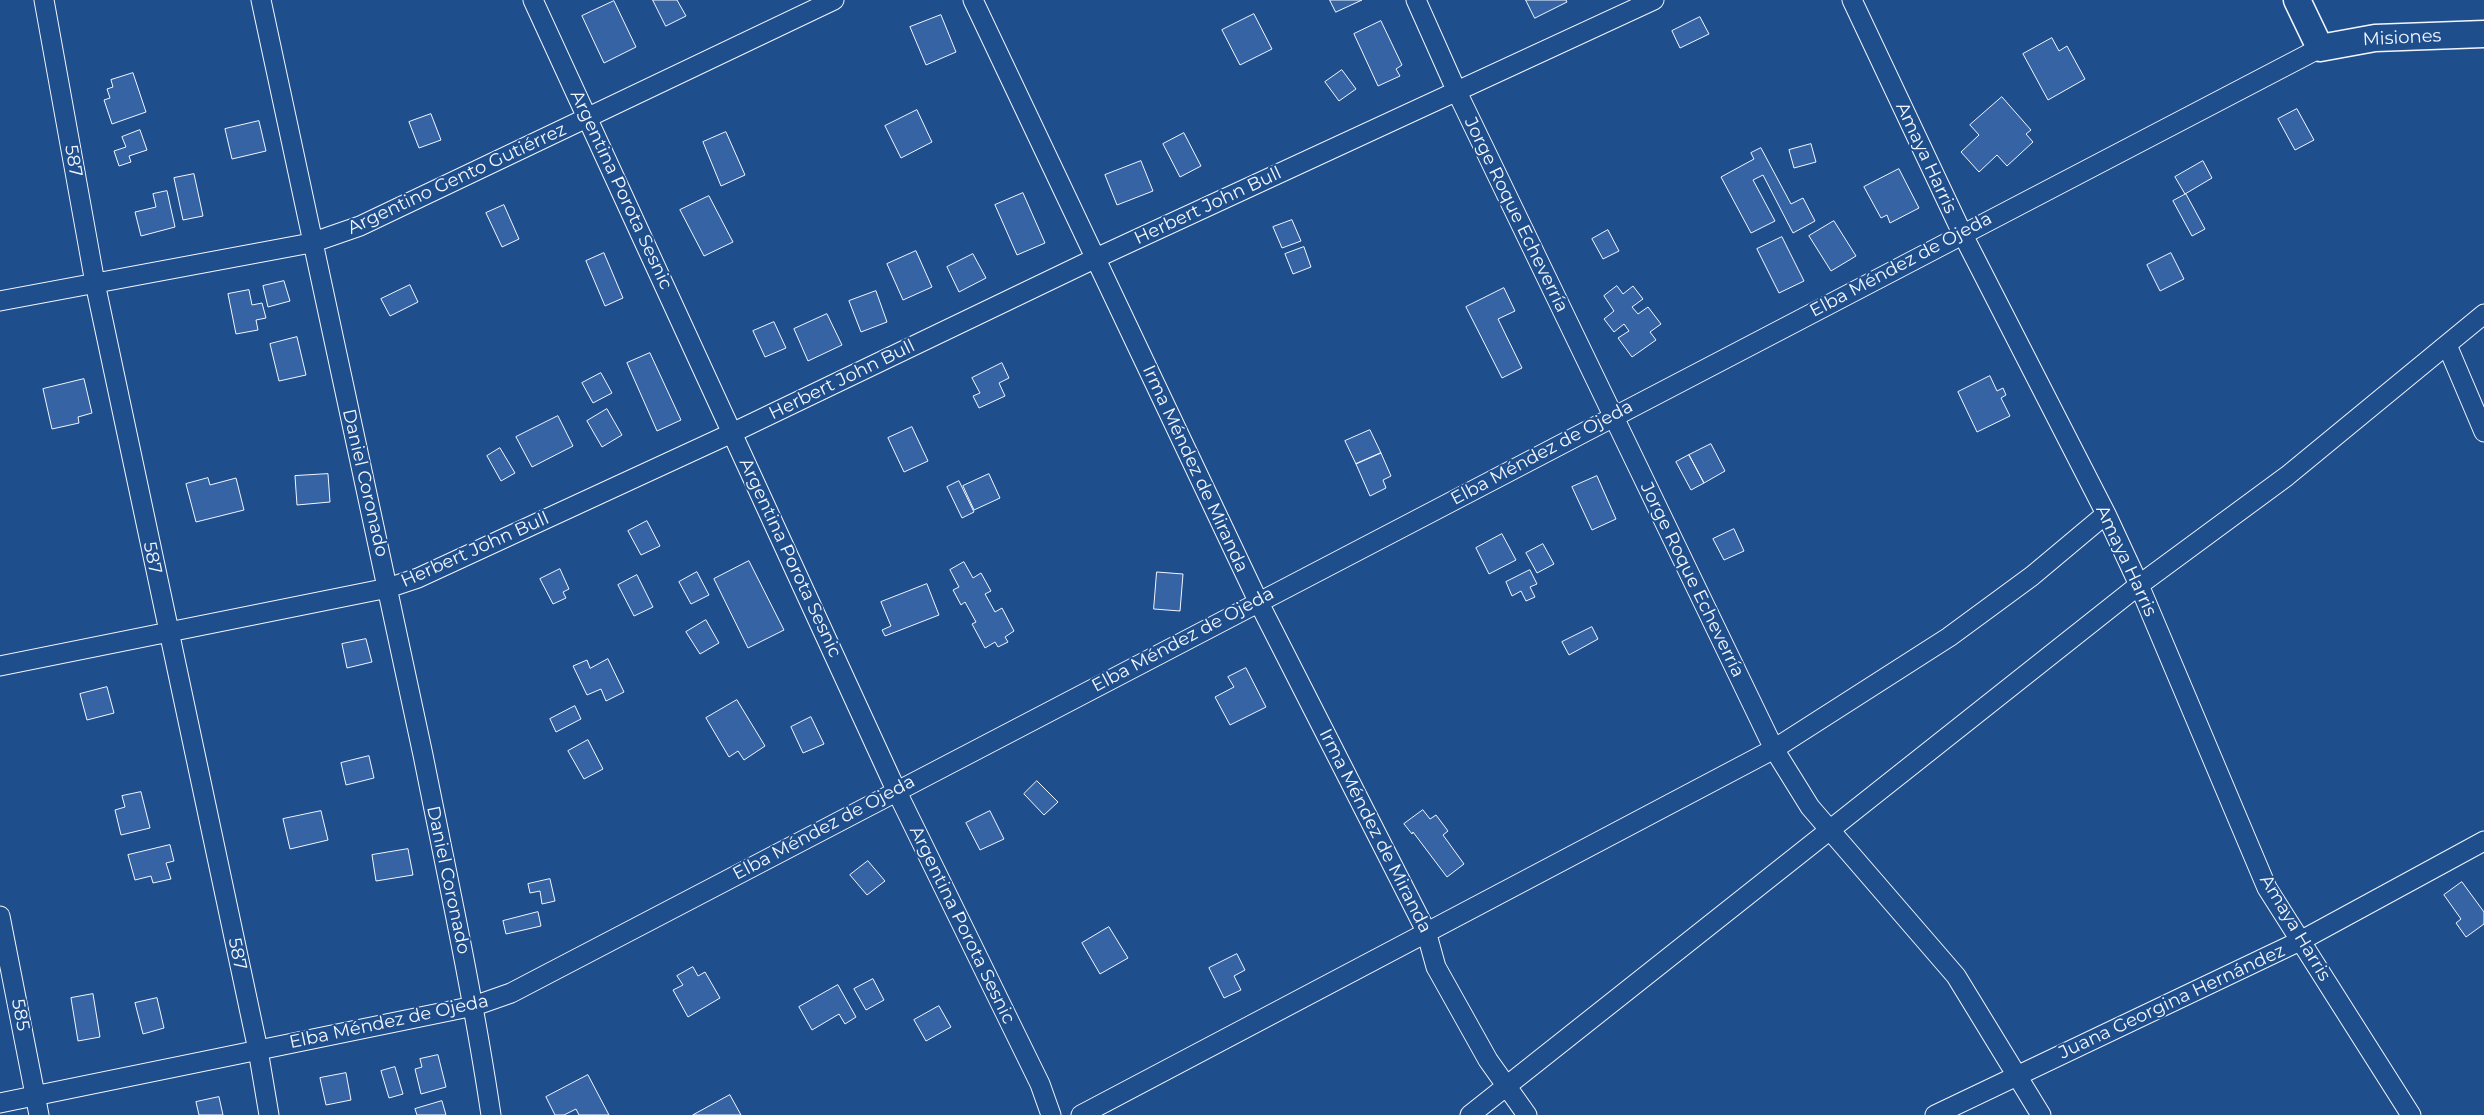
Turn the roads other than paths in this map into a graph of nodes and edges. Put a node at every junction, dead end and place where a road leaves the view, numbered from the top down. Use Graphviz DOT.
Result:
graph roads {
  1 [pos="44,0"];
  2 [pos="261,0"];
  3 [pos="533,0"];
  4 [pos="834,0"];
  5 [pos="973,0"];
  6 [pos="1416,0"];
  7 [pos="1654,0"];
  8 [pos="1852,0"];
  9 [pos="2297,0"];
  10 [pos="2484,34"];
  11 [pos="2320,48"];
  12 [pos="1457,92"];
  13 [pos="588,117"];
  14 [pos="1962,234"];
  15 [pos="311,243"];
  16 [pos="1094,259"];
  17 [pos="95,283"];
  18 [pos="0,301"];
  19 [pos="2484,314"];
  20 [pos="2447,345"];
  21 [pos="1613,416"];
  22 [pos="2484,432"];
  23 [pos="732,433"];
  24 [pos="2106,514"];
  25 [pos="2139,585"];
  26 [pos="388,588"];
  27 [pos="1258,601"];
  28 [pos="168,632"];
  29 [pos="0,666"];
  30 [pos="1774,749"];
  31 [pos="896,790"];
  32 [pos="1829,829"];
  33 [pos="2484,841"];
  34 [pos="0,916"];
  35 [pos="1426,931"];
  36 [pos="2302,940"];
  37 [pos="474,1006"];
  38 [pos="258,1050"];
  39 [pos="2016,1076"];
  40 [pos="1506,1086"];
  41 [pos="36,1096"];
  42 [pos="0,1103"];
  43 [pos="39,1115"];
  44 [pos="269,1115"];
  45 [pos="491,1115"];
  46 [pos="1051,1115"];
  47 [pos="1081,1115"];
  48 [pos="1470,1115"];
  49 [pos="1527,1115"];
  50 [pos="1935,1115"];
  51 [pos="2041,1115"];
  52 [pos="2411,1115"];
  1 -- 17 [label="street, 587"];
  2 -- 15 [label="street, Daniel Coronado"];
  3 -- 13 [label="street, Argentina Porota Sesnic"];
  4 -- 13 [label="street, Argentino Gento Gutiérrez"];
  5 -- 16 [label="street, Irma Méndez de Miranda"];
  6 -- 12 [label="street, Jorge Roque Echeverría"];
  7 -- 12 [label="street, Herbert John Bull"];
  8 -- 14 [label="street, Amaya Harris"];
  9 -- 11 [label="street"];
  10 -- 11 [label="street, Misiones"];
  11 -- 14 [label="street, Elba Méndez de Ojeda"];
  12 -- 16 [label="street, Herbert John Bull"];
  12 -- 21 [label="street, Jorge Roque Echeverría"];
  13 -- 15 [label="street, Argentino Gento Gutiérrez"];
  13 -- 23 [label="street, Argentina Porota Sesnic"];
  14 -- 21 [label="street, Elba Méndez de Ojeda"];
  14 -- 24 [label="street, Amaya Harris"];
  15 -- 17 [label="street, Argentino Gento Gutiérrez"];
  15 -- 26 [label="street, Daniel Coronado"];
  16 -- 23 [label="street, Herbert John Bull"];
  16 -- 27 [label="street, Irma Méndez de Miranda"];
  17 -- 18 [label="street, Argentino Gento Gutiérrez"];
  17 -- 28 [label="street, 587"];
  19 -- 20 [label="street"];
  20 -- 22 [label="street"];
  20 -- 25 [label="street"];
  21 -- 27 [label="street, Elba Méndez de Ojeda"];
  21 -- 30 [label="street, Jorge Roque Echeverría"];
  23 -- 26 [label="street, Herbert John Bull"];
  23 -- 31 [label="street, Argentina Porota Sesnic"];
  24 -- 25 [label="street, Amaya Harris"];
  24 -- 30 [label="street"];
  25 -- 32 [label="street"];
  25 -- 36 [label="street, Amaya Harris"];
  26 -- 28 [label="street, Herbert John Bull"];
  26 -- 37 [label="street, Daniel Coronado"];
  27 -- 31 [label="street, Elba Méndez de Ojeda"];
  27 -- 35 [label="street, Irma Méndez de Miranda"];
  28 -- 29 [label="street, Herbert John Bull"];
  28 -- 38 [label="street, 587"];
  30 -- 32 [label="street, Jorge Roque Echeverría"];
  30 -- 35 [label="street"];
  31 -- 37 [label="street, Elba Méndez de Ojeda"];
  31 -- 46 [label="street, Argentina Porota Sesnic"];
  32 -- 39 [label="street, Jorge Roque Echeverría"];
  32 -- 40 [label="street"];
  33 -- 36 [label="street, Juana Georgina Hernández"];
  34 -- 41 [label="street, 585"];
  35 -- 40 [label="street, Irma Méndez de Miranda"];
  35 -- 47 [label="street"];
  36 -- 39 [label="street, Juana Georgina Hernández"];
  36 -- 52 [label="street, Amaya Harris"];
  37 -- 38 [label="street, Elba Méndez de Ojeda"];
  37 -- 45 [label="street, Daniel Coronado"];
  38 -- 41 [label="street, Elba Méndez de Ojeda"];
  38 -- 44 [label="street, 587"];
  39 -- 50 [label="street, Juana Georgina Hernández"];
  39 -- 51 [label="street, Jorge Roque Echeverría"];
  40 -- 48 [label="street"];
  40 -- 49 [label="street, Irma Méndez de Miranda"];
  41 -- 42 [label="street, Elba Méndez de Ojeda"];
  41 -- 43 [label="street, 585"];
}
